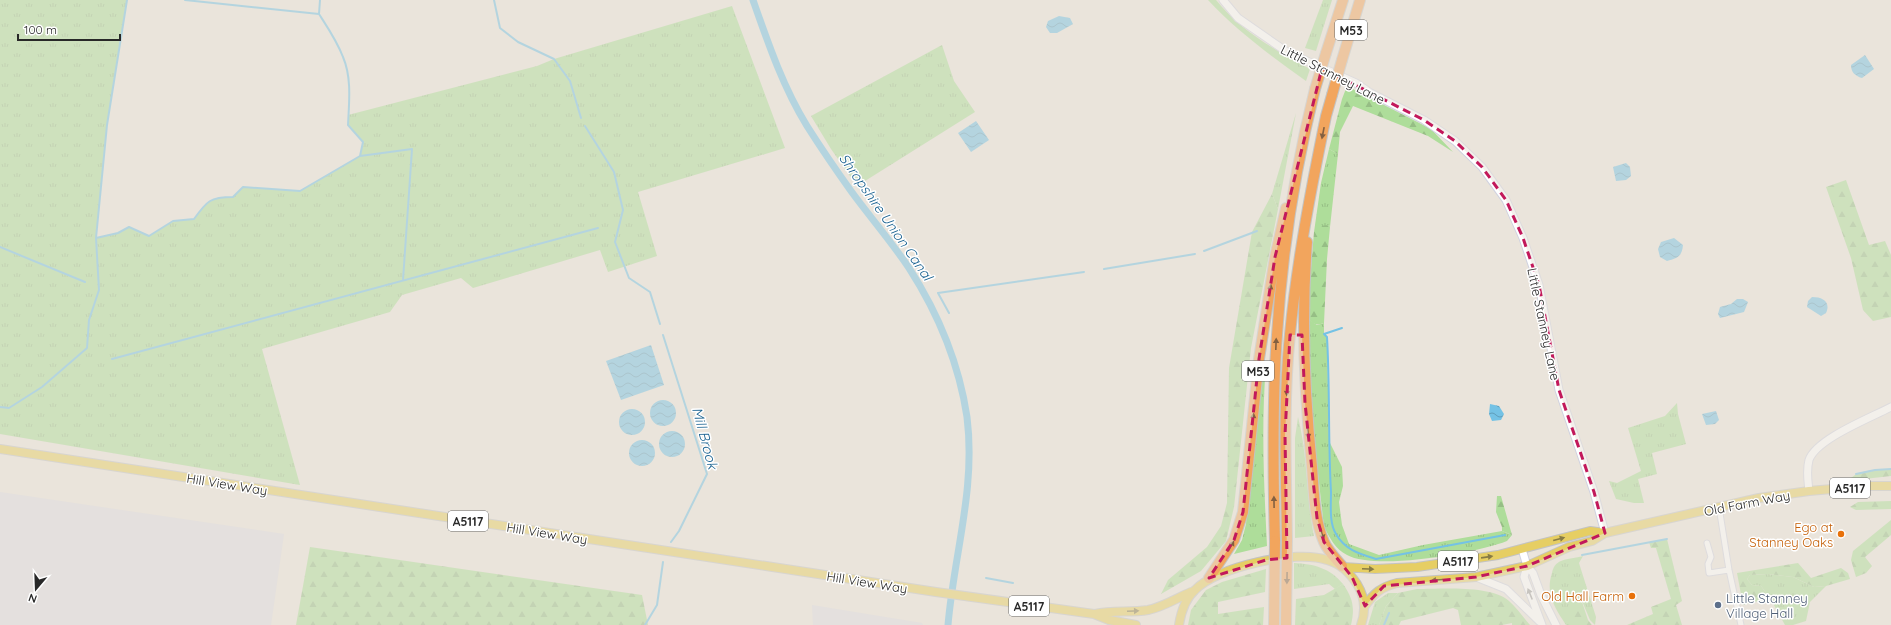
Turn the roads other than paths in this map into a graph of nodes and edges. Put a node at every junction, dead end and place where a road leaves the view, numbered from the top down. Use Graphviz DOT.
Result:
graph roads {
  1 [pos="1223,0"];
  2 [pos="1343,0"];
  3 [pos="1360,0"];
  4 [pos="1299,159"];
  5 [pos="1312,184"];
  6 [pos="1891,407"];
  7 [pos="0,449"];
  8 [pos="1891,486"];
  9 [pos="1808,491"];
  10 [pos="1719,507"];
  11 [pos="1605,533"];
  12 [pos="1707,543"];
  13 [pos="1522,549"];
  14 [pos="1527,566"];
  15 [pos="1343,567"];
  16 [pos="1729,570"];
  17 [pos="1476,577"];
  18 [pos="1209,578"];
  19 [pos="1194,590"];
  20 [pos="1365,606"];
  21 [pos="1094,614"];
  22 [pos="1540,623"];
  23 [pos="1136,625"];
  24 [pos="1179,625"];
  25 [pos="1274,625"];
  26 [pos="1286,625"];
  27 [pos="1361,625"];
  28 [pos="1556,625"];
  29 [pos="1741,625"];
  1 -- 11 [label="street, Little Stanney Lane"];
  2 -- 4 [label="highway, M53, bridge"];
  3 -- 5 [label="highway, M53, one-way, bridge"];
  18 -- 4 [label="highway, M53, one-way"];
  25 -- 4 [label="highway, M53, one-way, bridge"];
  5 -- 15 [label="highway, M53, one-way"];
  5 -- 26 [label="highway, M53, one-way, bridge"];
  6 -- 9 [label="street"];
  7 -- 21 [label="main road, Hill View Way / A5117"];
  8 -- 9 [label="main road, Old Farm Way / A5117"];
  9 -- 10 [label="main road, Old Farm Way / A5117"];
  10 -- 11 [label="main road, Old Farm Way / A5117"];
  10 -- 16 [label="street"];
  13 -- 11 [label="main road, Old Farm Way / A5117, one-way"];
  11 -- 14 [label="main road, Old Farm Way / A5117"];
  12 -- 16 [label="street"];
  13 -- 14 [label="street"];
  15 -- 13 [label="main road, Old Farm Way / A5117, one-way"];
  14 -- 17 [label="main road, Old Farm Way / A5117"];
  22 -- 14 [label="street, one-way"];
  14 -- 28 [label="street"];
  15 -- 18 [label="main road, Old Farm Way"];
  15 -- 20 [label="main road"];
  16 -- 29 [label="street"];
  17 -- 20 [label="main road, Old Farm Way / A5117, one-way"];
  17 -- 22 [label="street"];
  18 -- 19 [label="main road"];
  21 -- 19 [label="main road, Hill View Way / A5117, one-way"];
  19 -- 24 [label="main road"];
  20 -- 27 [label="main road"];
  21 -- 23 [label="main road, Hill View Way / A5117"];
}
